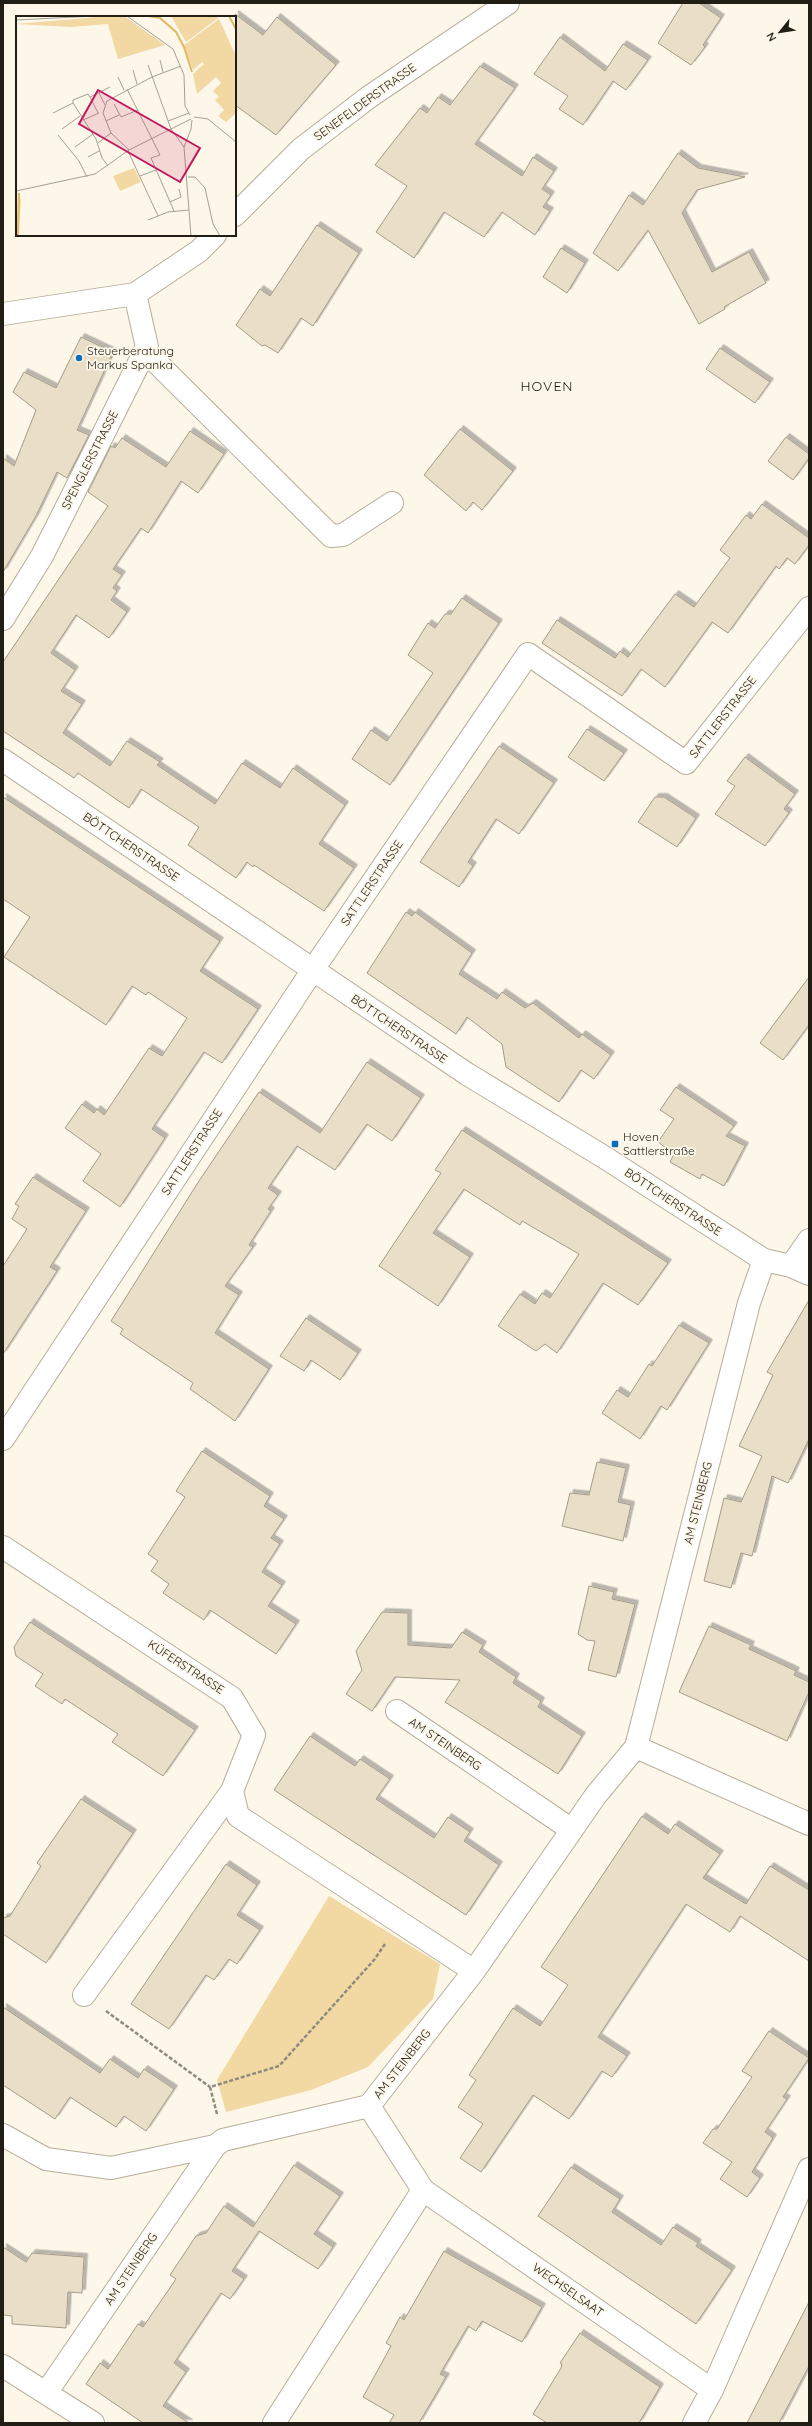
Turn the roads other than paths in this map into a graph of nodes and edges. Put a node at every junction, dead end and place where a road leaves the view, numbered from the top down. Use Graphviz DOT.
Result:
graph roads {
  1 [pos="508,3"];
  2 [pos="236,214"];
  3 [pos="214,236"];
  4 [pos="135,294"];
  5 [pos="3,314"];
  6 [pos="145,351"];
  7 [pos="392,503"];
  8 [pos="809,608"];
  9 [pos="3,618"];
  10 [pos="3,760"];
  11 [pos="312,971"];
  12 [pos="809,1240"];
  13 [pos="764,1260"];
  14 [pos="800,1270"];
  15 [pos="3,1439"];
  16 [pos="3,1547"];
  17 [pos="397,1711"];
  18 [pos="636,1747"];
  19 [pos="232,1791"];
  20 [pos="809,1824"];
  21 [pos="572,1830"];
  22 [pos="474,1972"];
  23 [pos="84,1995"];
  24 [pos="369,2106"];
  25 [pos="3,2134"];
  26 [pos="219,2143"];
  27 [pos="809,2169"];
  28 [pos="424,2190"];
  29 [pos="3,2366"];
  30 [pos="712,2390"];
  31 [pos="46,2393"];
  32 [pos="93,2423"];
  33 [pos="274,2423"];
  34 [pos="694,2423"];
  1 -- 2 [label="street, SENEFELDERSTRASSE"];
  3 -- 4 [label="street"];
  4 -- 5 [label="street"];
  4 -- 6 [label="street"];
  6 -- 7 [label="street"];
  6 -- 9 [label="street, SPENGLERSTRASSE"];
  8 -- 11 [label="street, SATTLERSTRASSE"];
  10 -- 11 [label="street, BÖTTCHERSTRASSE"];
  11 -- 13 [label="street, BÖTTCHERSTRASSE"];
  11 -- 15 [label="street, SATTLERSTRASSE"];
  12 -- 14 [label="street"];
  13 -- 14 [label="street, BÖTTCHERSTRASSE"];
  13 -- 18 [label="street, AM STEINBERG"];
  16 -- 19 [label="street, KÜFERSTRASSE"];
  17 -- 21 [label="street, AM STEINBERG"];
  18 -- 20 [label="street"];
  18 -- 21 [label="street, AM STEINBERG"];
  19 -- 22 [label="street"];
  19 -- 23 [label="street, KÜFERSTRASSE"];
  21 -- 22 [label="street, AM STEINBERG"];
  22 -- 24 [label="street, AM STEINBERG"];
  24 -- 26 [label="street, AM STEINBERG"];
  24 -- 28 [label="street, WECHSELSAAT"];
  25 -- 26 [label="street, AM STEINBERG"];
  26 -- 31 [label="street, AM STEINBERG"];
  27 -- 30 [label="street"];
  28 -- 30 [label="street, WECHSELSAAT"];
  28 -- 33 [label="street"];
  29 -- 31 [label="street"];
  30 -- 34 [label="street"];
  31 -- 32 [label="street"];
}
